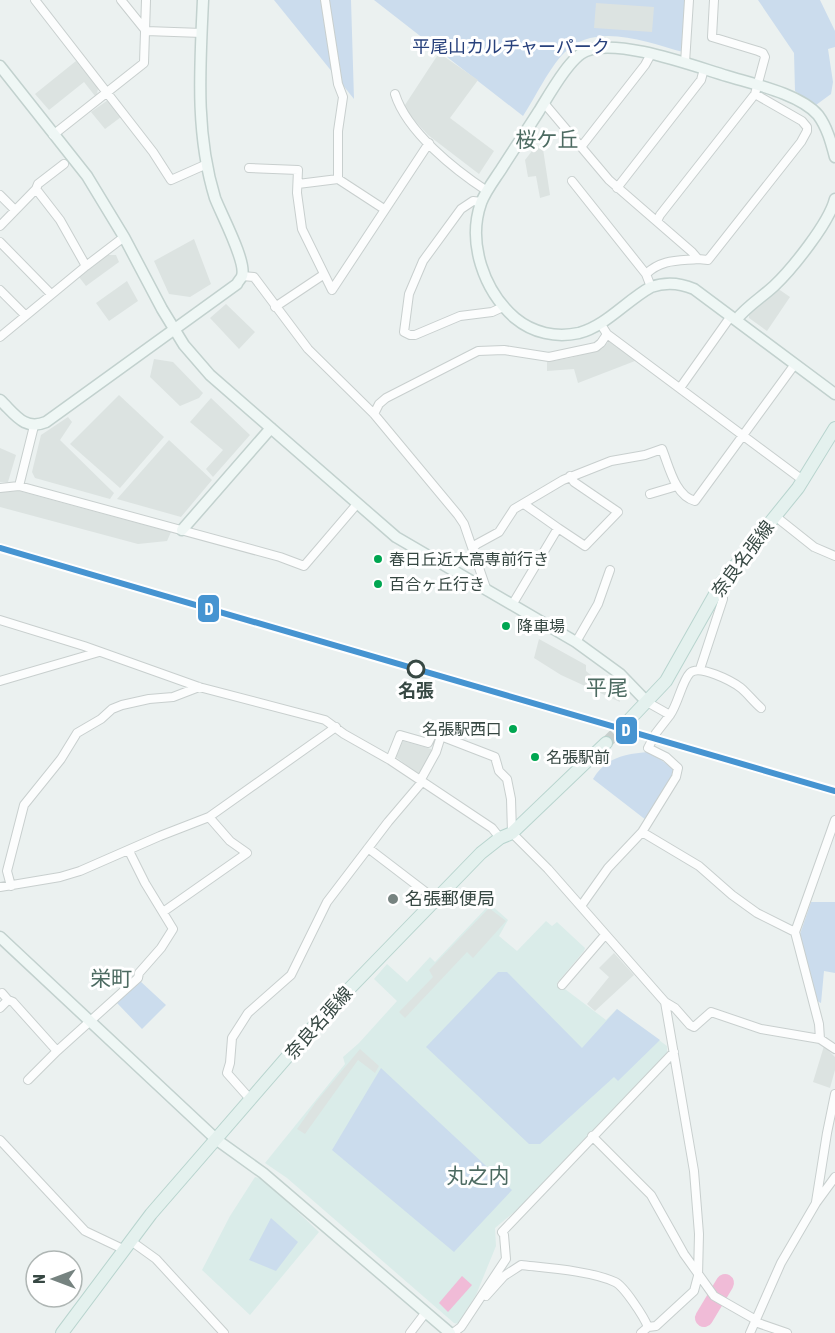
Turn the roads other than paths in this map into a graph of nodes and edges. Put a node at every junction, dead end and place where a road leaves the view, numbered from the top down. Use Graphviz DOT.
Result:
graph roads {
  1 [pos="35,0"];
  2 [pos="121,0"];
  3 [pos="146,0"];
  4 [pos="203,0"];
  5 [pos="325,0"];
  6 [pos="689,0"];
  7 [pos="714,0"];
  8 [pos="146,31"];
  9 [pos="202,33"];
  10 [pos="651,54"];
  11 [pos="686,63"];
  12 [pos="0,66"];
  13 [pos="704,69"];
  14 [pos="756,90"];
  15 [pos="108,92"];
  16 [pos="395,94"];
  17 [pos="544,103"];
  18 [pos="53,135"];
  19 [pos="429,143"];
  20 [pos="581,147"];
  21 [pos="835,157"];
  22 [pos="207,164"];
  23 [pos="64,165"];
  24 [pos="249,168"];
  25 [pos="338,179"];
  26 [pos="572,180"];
  27 [pos="298,184"];
  28 [pos="617,188"];
  29 [pos="36,189"];
  30 [pos="0,195"];
  31 [pos="484,197"];
  32 [pos="835,200"];
  33 [pos="384,209"];
  34 [pos="15,210"];
  35 [pos="657,221"];
  36 [pos="0,226"];
  37 [pos="124,237"];
  38 [pos="0,242"];
  39 [pos="698,259"];
  40 [pos="86,266"];
  41 [pos="646,273"];
  42 [pos="323,275"];
  43 [pos="242,276"];
  44 [pos="651,287"];
  45 [pos="0,290"];
  46 [pos="51,294"];
  47 [pos="275,307"];
  48 [pos="504,307"];
  49 [pos="25,315"];
  50 [pos="734,318"];
  51 [pos="600,323"];
  52 [pos="174,328"];
  53 [pos="607,333"];
  54 [pos="0,337"];
  55 [pos="795,364"];
  56 [pos="680,388"];
  57 [pos="835,394"];
  58 [pos="0,400"];
  59 [pos="374,414"];
  60 [pos="34,426"];
  61 [pos="271,428"];
  62 [pos="835,428"];
  63 [pos="742,435"];
  64 [pos="570,477"];
  65 [pos="804,481"];
  66 [pos="19,486"];
  67 [pos="677,486"];
  68 [pos="0,488"];
  69 [pos="650,494"];
  70 [pos="357,504"];
  71 [pos="524,504"];
  72 [pos="775,516"];
  73 [pos="558,528"];
  74 [pos="182,530"];
  75 [pos="473,548"];
  76 [pos="835,556"];
  77 [pos="610,570"];
  78 [pos="722,582"];
  79 [pos="487,591"];
  80 [pos="512,605"];
  81 [pos="0,620"];
  82 [pos="576,642"];
  83 [pos="99,652"];
  84 [pos="700,669"];
  85 [pos="0,681"];
  86 [pos="199,687"];
  87 [pos="647,702"];
  88 [pos="761,708"];
  89 [pos="670,715"];
  90 [pos="630,719"];
  91 [pos="336,727"];
  92 [pos="441,736"];
  93 [pos="606,743"];
  94 [pos="390,760"];
  95 [pos="421,782"];
  96 [pos="209,818"];
  97 [pos="835,820"];
  98 [pos="642,832"];
  99 [pos="506,836"];
  100 [pos="368,848"];
  101 [pos="129,851"];
  102 [pos="11,885"];
  103 [pos="0,887"];
  104 [pos="436,900"];
  105 [pos="581,906"];
  106 [pos="163,912"];
  107 [pos="795,932"];
  108 [pos="606,935"];
  109 [pos="0,937"];
  110 [pos="562,985"];
  111 [pos="2,993"];
  112 [pos="8,1000"];
  113 [pos="665,1002"];
  114 [pos="0,1008"];
  115 [pos="90,1022"];
  116 [pos="820,1039"];
  117 [pos="835,1049"];
  118 [pos="57,1051"];
  119 [pos="674,1052"];
  120 [pos="28,1080"];
  121 [pos="835,1094"];
  122 [pos="251,1100"];
  123 [pos="592,1136"];
  124 [pos="0,1140"];
  125 [pos="217,1140"];
  126 [pos="835,1177"];
  127 [pos="816,1203"];
  128 [pos="128,1245"];
  129 [pos="698,1276"];
  130 [pos="481,1299"];
  131 [pos="426,1312"];
  132 [pos="756,1321"];
  133 [pos="648,1327"];
  134 [pos="62,1333"];
  135 [pos="224,1333"];
  136 [pos="410,1333"];
  137 [pos="452,1333"];
  138 [pos="641,1333"];
  139 [pos="750,1333"];
  140 [pos="787,1333"];
  1 -- 15 [label="street"];
  2 -- 8 [label="street"];
  3 -- 8 [label="street"];
  4 -- 9 [label="street"];
  5 -- 25 [label="street"];
  6 -- 11 [label="street"];
  7 -- 14 [label="street"];
  8 -- 9 [label="street"];
  8 -- 15 [label="street"];
  9 -- 22 [label="street"];
  10 -- 11 [label="street"];
  10 -- 17 [label="street"];
  10 -- 20 [label="street"];
  11 -- 13 [label="street"];
  12 -- 18 [label="street"];
  13 -- 14 [label="street"];
  13 -- 28 [label="street"];
  14 -- 21 [label="street"];
  14 -- 35 [label="street"];
  14 -- 39 [label="street"];
  15 -- 18 [label="street"];
  15 -- 22 [label="street"];
  16 -- 19 [label="street"];
  17 -- 20 [label="street"];
  17 -- 31 [label="street"];
  18 -- 37 [label="street"];
  19 -- 31 [label="street"];
  19 -- 33 [label="street"];
  20 -- 28 [label="street"];
  22 -- 43 [label="street"];
  23 -- 29 [label="street"];
  24 -- 27 [label="street"];
  25 -- 27 [label="street"];
  25 -- 33 [label="street"];
  26 -- 41 [label="street"];
  27 -- 42 [label="street"];
  28 -- 35 [label="street"];
  29 -- 34 [label="street"];
  29 -- 40 [label="street"];
  30 -- 34 [label="street"];
  31 -- 48 [label="street"];
  31 -- 48 [label="street"];
  32 -- 50 [label="street"];
  33 -- 42 [label="street"];
  34 -- 36 [label="street"];
  35 -- 39 [label="street"];
  37 -- 40 [label="street"];
  37 -- 52 [label="street"];
  38 -- 46 [label="street"];
  39 -- 41 [label="street"];
  40 -- 46 [label="street"];
  41 -- 44 [label="street"];
  42 -- 47 [label="street"];
  43 -- 47 [label="street"];
  43 -- 52 [label="street"];
  44 -- 50 [label="street"];
  44 -- 51 [label="street"];
  45 -- 49 [label="street"];
  46 -- 49 [label="street"];
  47 -- 59 [label="street"];
  48 -- 51 [label="street"];
  49 -- 54 [label="street"];
  50 -- 55 [label="street"];
  50 -- 56 [label="street"];
  51 -- 53 [label="street"];
  52 -- 60 [label="street"];
  52 -- 61 [label="street"];
  53 -- 56 [label="street"];
  53 -- 59 [label="street"];
  55 -- 57 [label="street"];
  55 -- 63 [label="street"];
  56 -- 63 [label="street"];
  58 -- 60 [label="street"];
  59 -- 75 [label="street"];
  60 -- 66 [label="street"];
  61 -- 70 [label="street"];
  61 -- 74 [label="street"];
  62 -- 65 [label="main road, 奈良名張線"];
  63 -- 65 [label="street"];
  63 -- 67 [label="street"];
  64 -- 67 [label="street"];
  64 -- 71 [label="street"];
  64 -- 73 [label="street"];
  65 -- 72 [label="main road, 奈良名張線"];
  66 -- 68 [label="street"];
  66 -- 74 [label="street"];
  67 -- 69 [label="street"];
  70 -- 74 [label="street"];
  70 -- 79 [label="street"];
  71 -- 73 [label="street"];
  71 -- 75 [label="street"];
  72 -- 76 [label="street"];
  72 -- 78 [label="main road, 奈良名張線"];
  73 -- 80 [label="street"];
  75 -- 79 [label="street"];
  77 -- 82 [label="street"];
  78 -- 84 [label="street"];
  78 -- 87 [label="main road, 奈良名張線"];
  79 -- 80 [label="street"];
  80 -- 82 [label="street"];
  81 -- 83 [label="street"];
  82 -- 87 [label="street"];
  83 -- 85 [label="street"];
  83 -- 86 [label="street"];
  84 -- 88 [label="street"];
  84 -- 89 [label="street"];
  86 -- 91 [label="street"];
  86 -- 102 [label="street"];
  87 -- 89 [label="street"];
  87 -- 90 [label="main road, 奈良名張線"];
  89 -- 98 [label="street"];
  91 -- 94 [label="street"];
  91 -- 96 [label="street"];
  92 -- 94 [label="street"];
  92 -- 95 [label="street"];
  92 -- 99 [label="street"];
  93 -- 99 [label="main road, 奈良名張線"];
  94 -- 95 [label="street"];
  95 -- 99 [label="street"];
  95 -- 100 [label="street"];
  96 -- 101 [label="street"];
  96 -- 106 [label="street"];
  97 -- 107 [label="street"];
  98 -- 105 [label="street"];
  98 -- 107 [label="street"];
  99 -- 104 [label="main road, 奈良名張線"];
  99 -- 105 [label="street"];
  100 -- 104 [label="street"];
  100 -- 122 [label="street"];
  101 -- 102 [label="street"];
  101 -- 106 [label="street"];
  102 -- 103 [label="street"];
  104 -- 122 [label="main road, 奈良名張線"];
  105 -- 108 [label="street"];
  106 -- 115 [label="street"];
  107 -- 116 [label="street"];
  108 -- 110 [label="street"];
  108 -- 113 [label="street"];
  109 -- 115 [label="street"];
  111 -- 112 [label="street"];
  112 -- 114 [label="street"];
  112 -- 118 [label="street"];
  113 -- 116 [label="street"];
  113 -- 119 [label="street"];
  115 -- 118 [label="street"];
  115 -- 125 [label="street"];
  116 -- 117 [label="street"];
  118 -- 120 [label="street"];
  119 -- 123 [label="street"];
  119 -- 129 [label="street"];
  121 -- 127 [label="street"];
  122 -- 125 [label="main road, 奈良名張線"];
  123 -- 129 [label="street"];
  123 -- 130 [label="street"];
  124 -- 128 [label="street"];
  125 -- 128 [label="main road, 奈良名張線"];
  125 -- 131 [label="street"];
  126 -- 127 [label="street"];
  127 -- 132 [label="street"];
  128 -- 134 [label="main road, 奈良名張線"];
  128 -- 135 [label="street"];
  129 -- 132 [label="street"];
  129 -- 133 [label="street"];
  130 -- 133 [label="street"];
  130 -- 137 [label="street"];
  131 -- 136 [label="street"];
  131 -- 137 [label="street"];
  132 -- 139 [label="street"];
  132 -- 140 [label="street"];
  133 -- 138 [label="street"];
}
